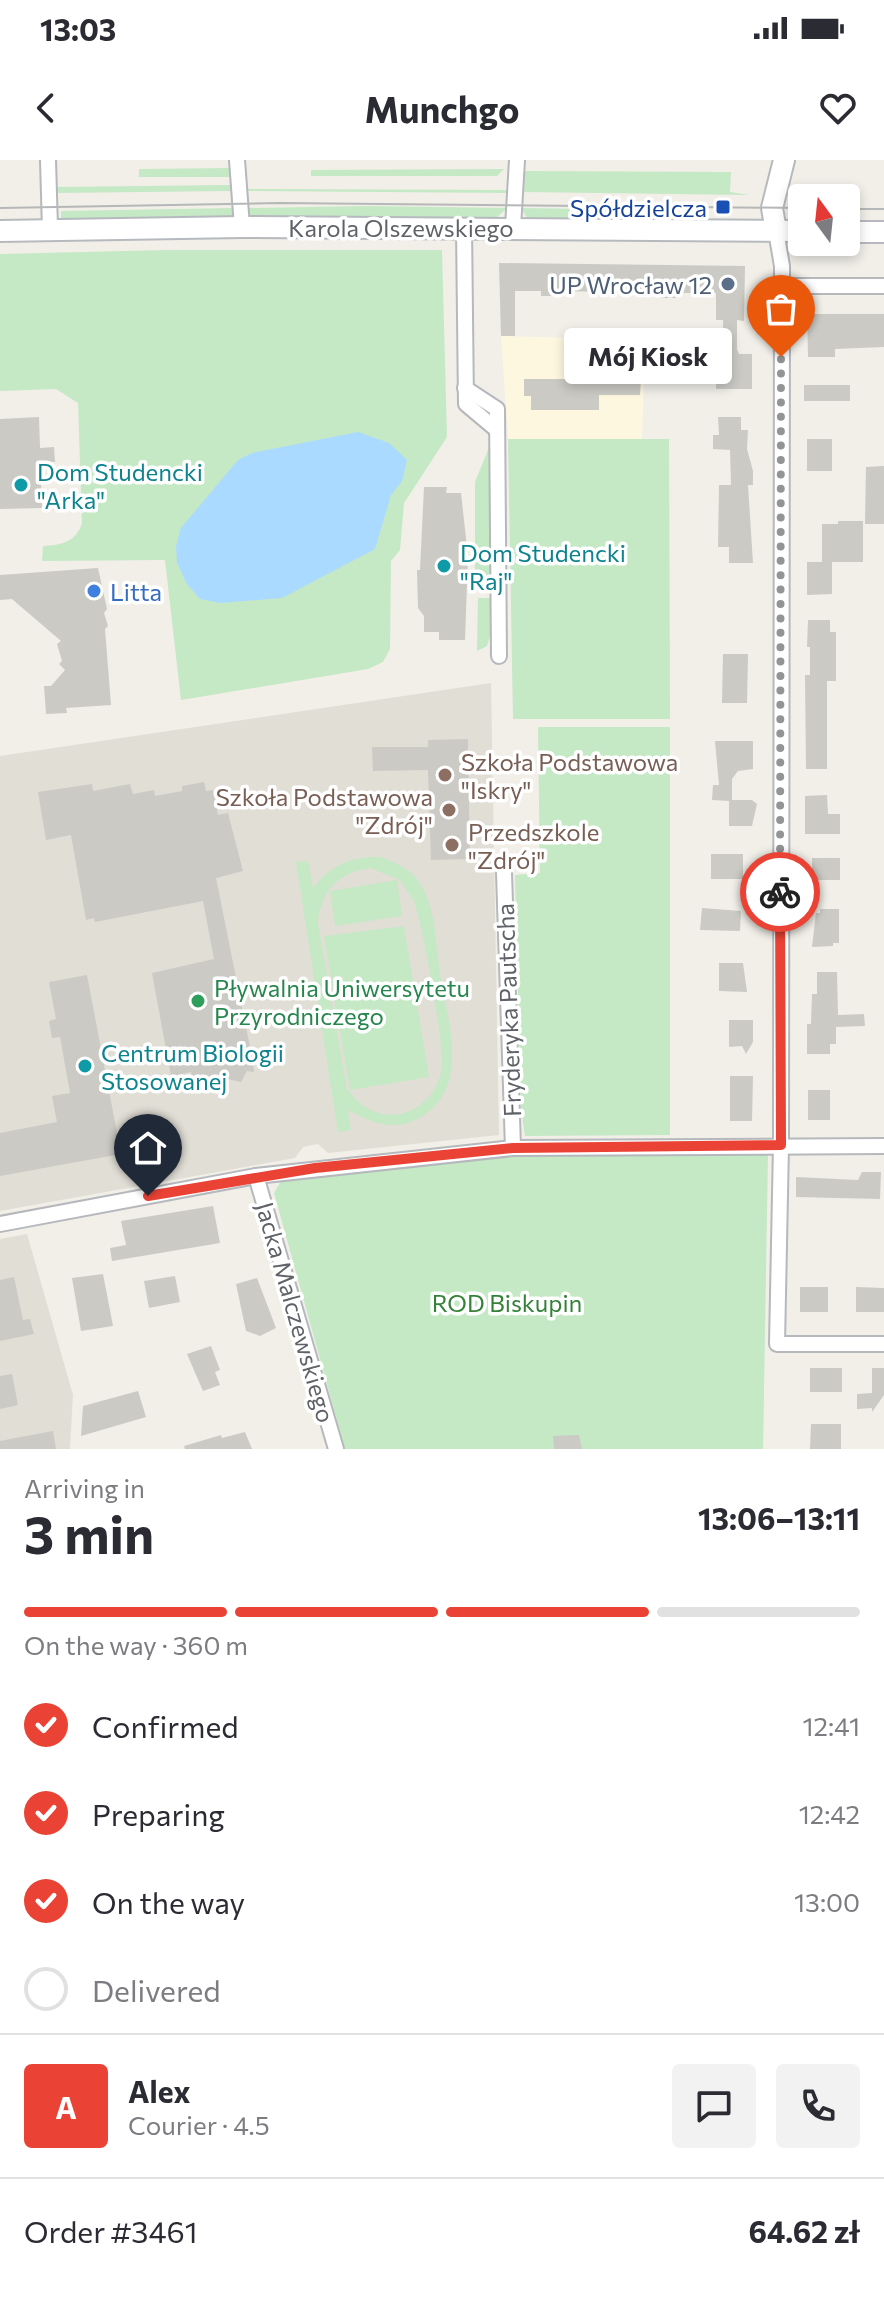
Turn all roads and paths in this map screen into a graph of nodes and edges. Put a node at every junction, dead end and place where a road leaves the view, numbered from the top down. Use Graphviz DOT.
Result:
graph roads {
  1 [pos="48,160"];
  2 [pos="237,160"];
  3 [pos="517,160"];
  4 [pos="784,160"];
  5 [pos="242,227"];
  6 [pos="464,227"];
  7 [pos="513,227"];
  8 [pos="50,229"];
  9 [pos="0,231"];
  10 [pos="776,231"];
  11 [pos="788,231"];
  12 [pos="860,232"];
  13 [pos="884,232"];
  14 [pos="782,286"];
  15 [pos="884,286"];
  16 [pos="499,656"];
  17 [pos="504,873"];
  18 [pos="781,1145"];
  19 [pos="884,1146"];
  20 [pos="513,1148"];
  21 [pos="256,1176"];
  22 [pos="0,1224"];
  23 [pos="884,1344"];
  24 [pos="336,1449"];
  1 -- 8 [label="street"];
  2 -- 5 [label="street"];
  3 -- 7 [label="street"];
  4 -- 10 [label="street"];
  5 -- 6 [label="street, Karola Olszewskiego"];
  5 -- 8 [label="street, Karola Olszewskiego"];
  6 -- 7 [label="street, Karola Olszewskiego"];
  6 -- 16 [label="street"];
  7 -- 10 [label="street, Karola Olszewskiego"];
  8 -- 9 [label="street, Karola Olszewskiego"];
  10 -- 11 [label="street, Karola Olszewskiego"];
  10 -- 14 [label="street"];
  12 -- 13 [label="street"];
  14 -- 15 [label="street"];
  14 -- 18 [label="street"];
  17 -- 20 [label="street, Fryderyka Pautscha"];
  18 -- 19 [label="street"];
  18 -- 20 [label="street"];
  18 -- 23 [label="street"];
  20 -- 21 [label="street"];
  21 -- 22 [label="street"];
  21 -- 24 [label="street, Jacka Malczewskiego"];
}
